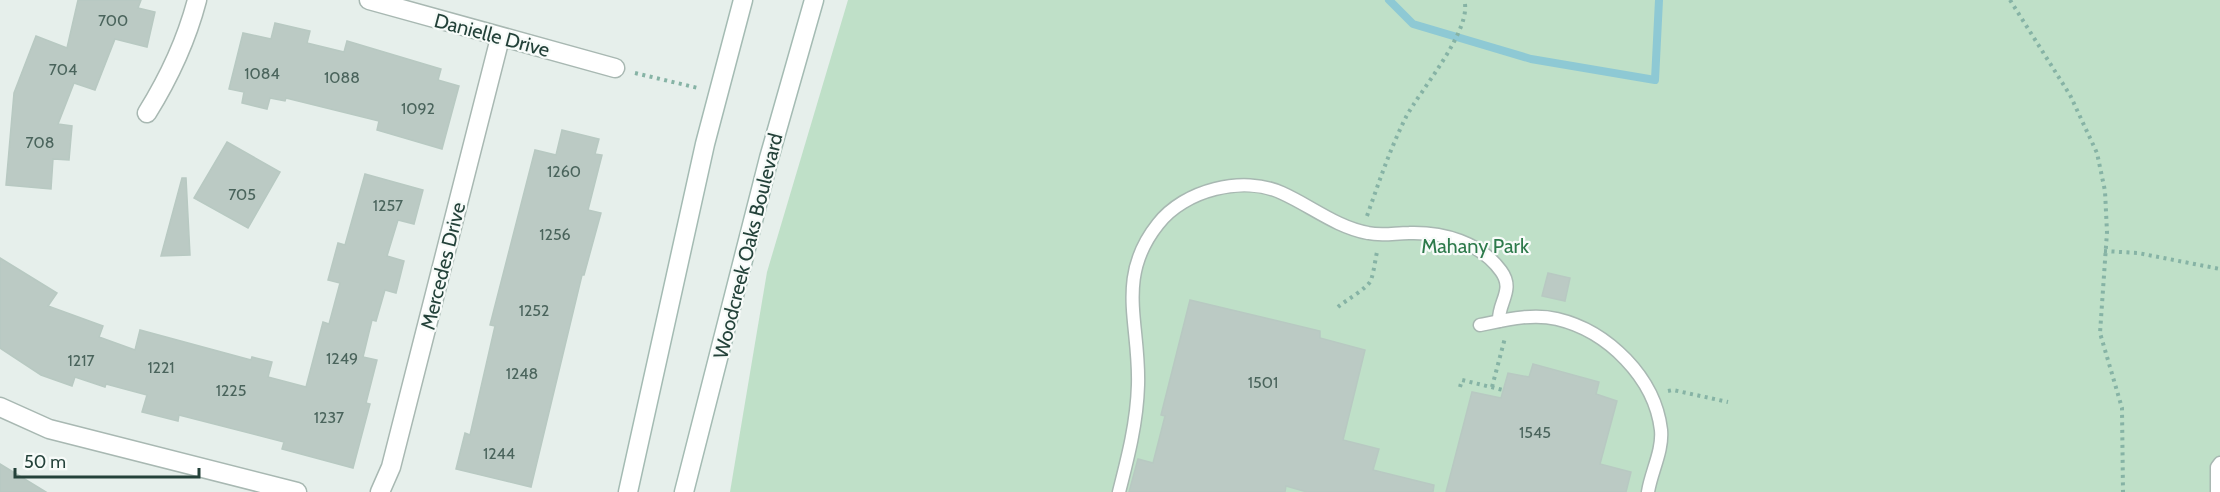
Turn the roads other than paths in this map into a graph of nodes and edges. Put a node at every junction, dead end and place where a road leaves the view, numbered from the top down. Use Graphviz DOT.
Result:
graph roads {
  1 [pos="197,0"];
  2 [pos="369,0"];
  3 [pos="743,0"];
  4 [pos="814,0"];
  5 [pos="501,38"];
  6 [pos="615,68"];
  7 [pos="147,114"];
  8 [pos="1504,320"];
  9 [pos="1480,325"];
  10 [pos="0,407"];
  11 [pos="2220,463"];
  12 [pos="297,492"];
  13 [pos="380,492"];
  14 [pos="628,492"];
  15 [pos="684,492"];
  16 [pos="1119,492"];
  17 [pos="1648,492"];
  18 [pos="2217,492"];
  1 -- 7 [label="street"];
  2 -- 5 [label="street, Danielle Drive"];
  3 -- 14 [label="street"];
  4 -- 15 [label="street, Woodcreek Oaks Boulevard"];
  5 -- 6 [label="street, Danielle Drive"];
  5 -- 13 [label="street, Mercedes Drive"];
  8 -- 9 [label="lane"];
  8 -- 16 [label="lane"];
  8 -- 17 [label="lane"];
  10 -- 12 [label="street"];
  11 -- 18 [label="lane"];
}
